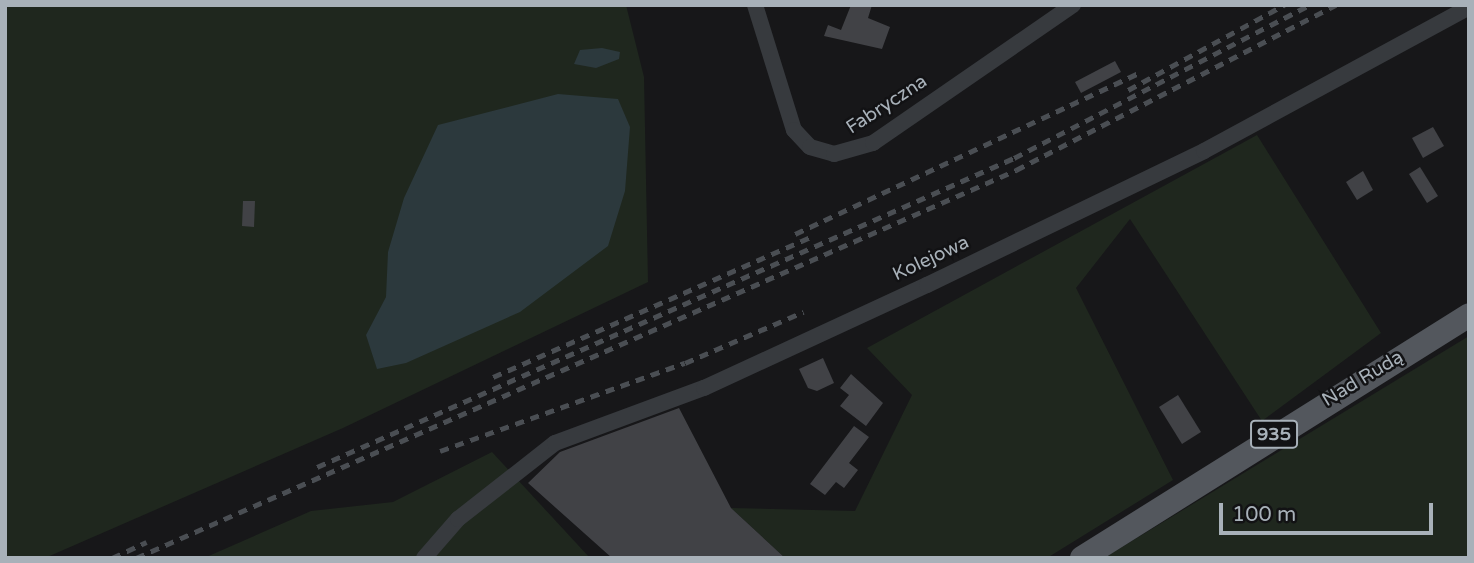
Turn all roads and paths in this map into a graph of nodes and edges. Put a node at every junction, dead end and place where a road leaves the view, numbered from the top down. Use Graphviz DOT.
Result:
graph roads {
  1 [pos="755,5"];
  2 [pos="1073,5"];
  3 [pos="1469,7"];
  4 [pos="1469,315"];
  5 [pos="425,558"];
  6 [pos="1082,558"];
  1 -- 2 [label="street, Fabryczna"];
  3 -- 5 [label="street, Kolejowa"];
  4 -- 6 [label="main road, Nad Rudą / 935"];
}
